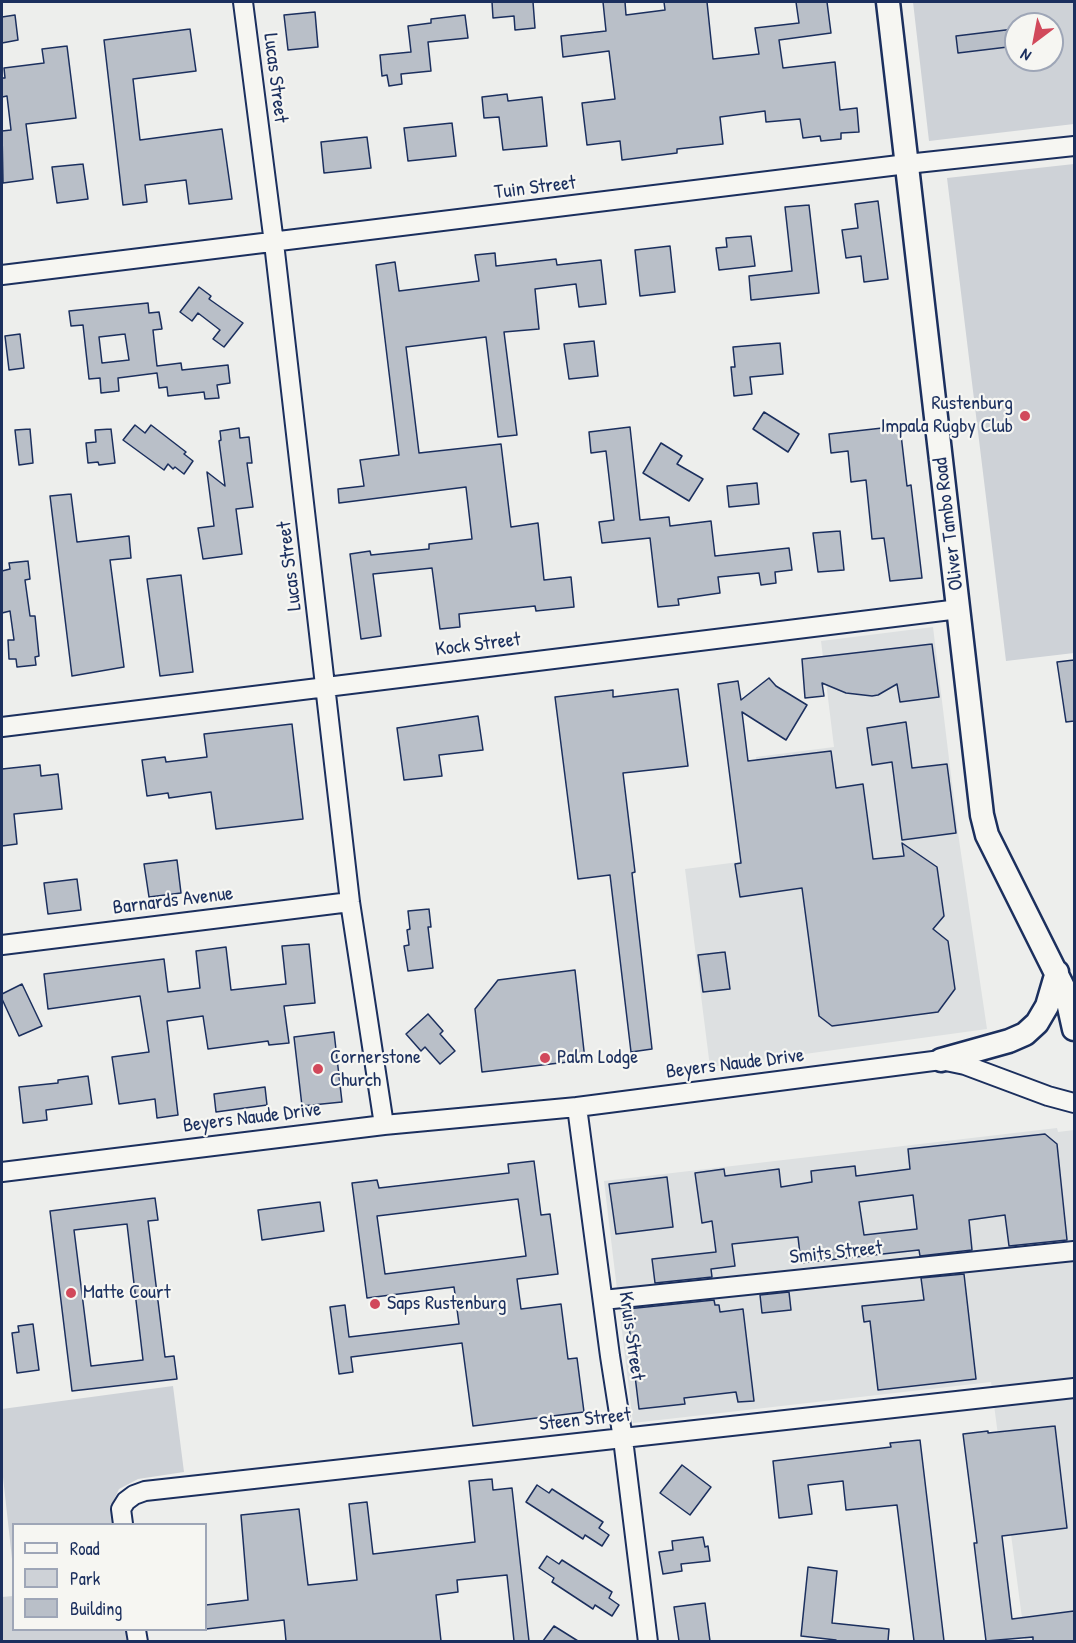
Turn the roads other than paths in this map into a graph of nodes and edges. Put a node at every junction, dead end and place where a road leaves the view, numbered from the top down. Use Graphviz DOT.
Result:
graph roads {
  1 [pos="243,2"];
  2 [pos="888,2"];
  3 [pos="1074,146"];
  4 [pos="907,164"];
  5 [pos="274,243"];
  6 [pos="2,275"];
  7 [pos="959,609"];
  8 [pos="327,686"];
  9 [pos="2,728"];
  10 [pos="350,902"];
  11 [pos="2,945"];
  12 [pos="1057,972"];
  13 [pos="1074,1029"];
  14 [pos="941,1060"];
  15 [pos="1074,1103"];
  16 [pos="577,1107"];
  17 [pos="384,1125"];
  18 [pos="2,1172"];
  19 [pos="1074,1251"];
  20 [pos="603,1300"];
  21 [pos="1074,1388"];
  22 [pos="623,1439"];
  23 [pos="123,1523"];
  24 [pos="648,1641"];
  1 -- 5 [label="street, Lucas Street"];
  2 -- 4 [label="main road, Oliver Tambo Road"];
  3 -- 4 [label="street, Tuin Street"];
  4 -- 5 [label="street, Tuin Street"];
  4 -- 7 [label="main road, Oliver Tambo Road"];
  5 -- 6 [label="street, Tuin Street"];
  5 -- 8 [label="street, Lucas Street"];
  7 -- 8 [label="street, Kock Street"];
  7 -- 12 [label="main road, Oliver Tambo Road"];
  8 -- 9 [label="street, Kock Street"];
  8 -- 10 [label="street, Lucas Street"];
  10 -- 11 [label="street, Barnards Avenue"];
  10 -- 17 [label="street, Lucas Street"];
  12 -- 13 [label="main road, Oliver Tambo Road"];
  12 -- 14 [label="main road"];
  14 -- 15 [label="street, Beyers Naude Drive"];
  14 -- 16 [label="street, Beyers Naude Drive"];
  16 -- 17 [label="street, Beyers Naude Drive"];
  16 -- 20 [label="street, Kruis Street"];
  17 -- 18 [label="street, Beyers Naude Drive"];
  19 -- 20 [label="street, Smits Street"];
  20 -- 22 [label="street, Kruis Street"];
  21 -- 22 [label="street, Steen Street"];
  22 -- 23 [label="street, Steen Street"];
  22 -- 24 [label="street, Kruis Street"];
}
